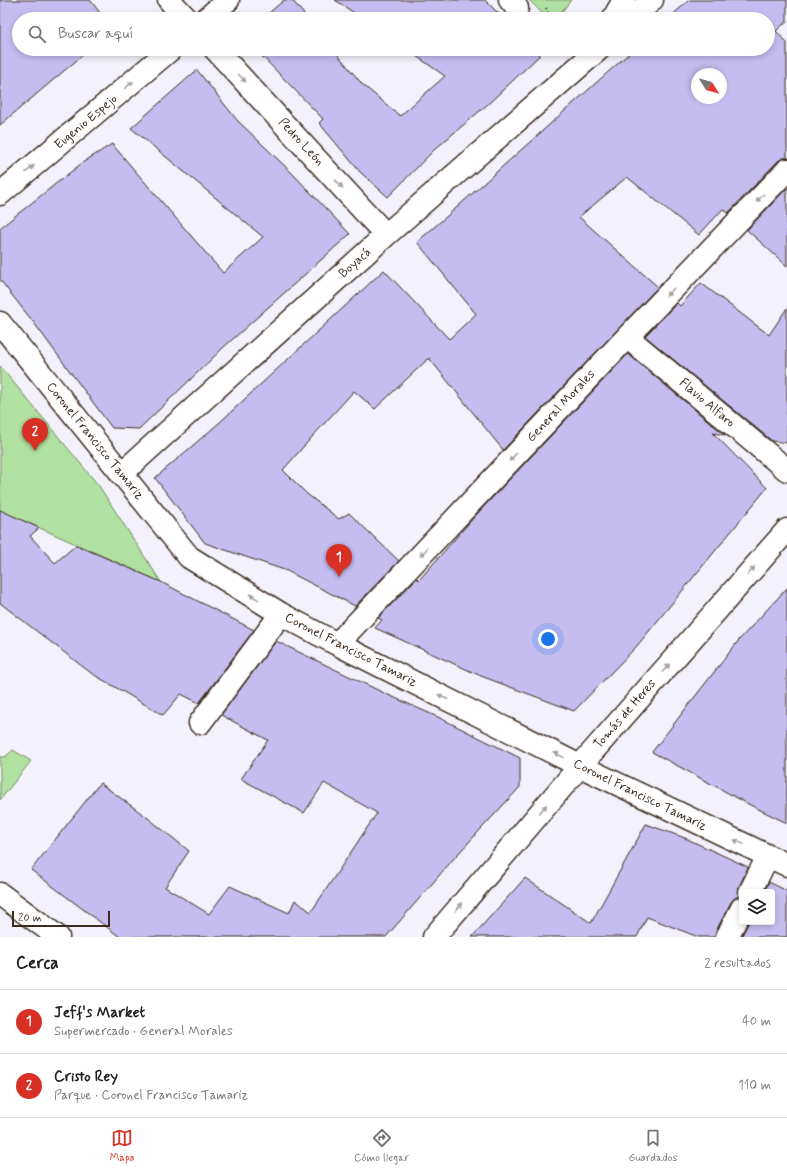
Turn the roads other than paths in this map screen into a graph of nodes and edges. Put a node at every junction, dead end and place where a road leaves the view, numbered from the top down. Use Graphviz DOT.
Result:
graph roads {
  1 [pos="169,0"];
  2 [pos="228,0"];
  3 [pos="624,0"];
  4 [pos="652,0"];
  5 [pos="181,12"];
  6 [pos="214,12"];
  7 [pos="617,12"];
  8 [pos="639,12"];
  9 [pos="163,56"];
  10 [pos="221,56"];
  11 [pos="589,56"];
  12 [pos="787,170"];
  13 [pos="0,194"];
  14 [pos="386,235"];
  15 [pos="0,324"];
  16 [pos="626,337"];
  17 [pos="787,470"];
  18 [pos="121,474"];
  19 [pos="787,530"];
  20 [pos="281,614"];
  21 [pos="337,644"];
  22 [pos="200,723"];
  23 [pos="580,766"];
  24 [pos="768,856"];
  25 [pos="787,865"];
  26 [pos="752,889"];
  27 [pos="0,894"];
  28 [pos="739,914"];
  29 [pos="58,937"];
  30 [pos="434,937"];
  31 [pos="727,937"];
  1 -- 5 [label="street"];
  2 -- 6 [label="street"];
  3 -- 7 [label="street"];
  4 -- 8 [label="street"];
  13 -- 9 [label="street, Eugenio Espejo, one-way"];
  10 -- 14 [label="street, Pedro León, one-way"];
  11 -- 14 [label="street, Boyacá"];
  12 -- 16 [label="street, General Morales, one-way"];
  14 -- 18 [label="street, Boyacá"];
  15 -- 18 [label="street, Coronel Francisco Tamariz"];
  16 -- 17 [label="street, Flavio Alfaro"];
  16 -- 21 [label="street, General Morales, one-way"];
  20 -- 18 [label="street, Coronel Francisco Tamariz, one-way"];
  23 -- 19 [label="street, Tomás de Heres, one-way"];
  20 -- 21 [label="street, Coronel Francisco Tamariz"];
  20 -- 22 [label="street"];
  23 -- 21 [label="street, Coronel Francisco Tamariz, one-way"];
  24 -- 23 [label="street, Coronel Francisco Tamariz, one-way"];
  30 -- 23 [label="street, Tomás de Heres, one-way"];
  24 -- 25 [label="street, Coronel Francisco Tamariz"];
  24 -- 26 [label="street"];
  27 -- 29 [label="street"];
  28 -- 31 [label="street"];
}
